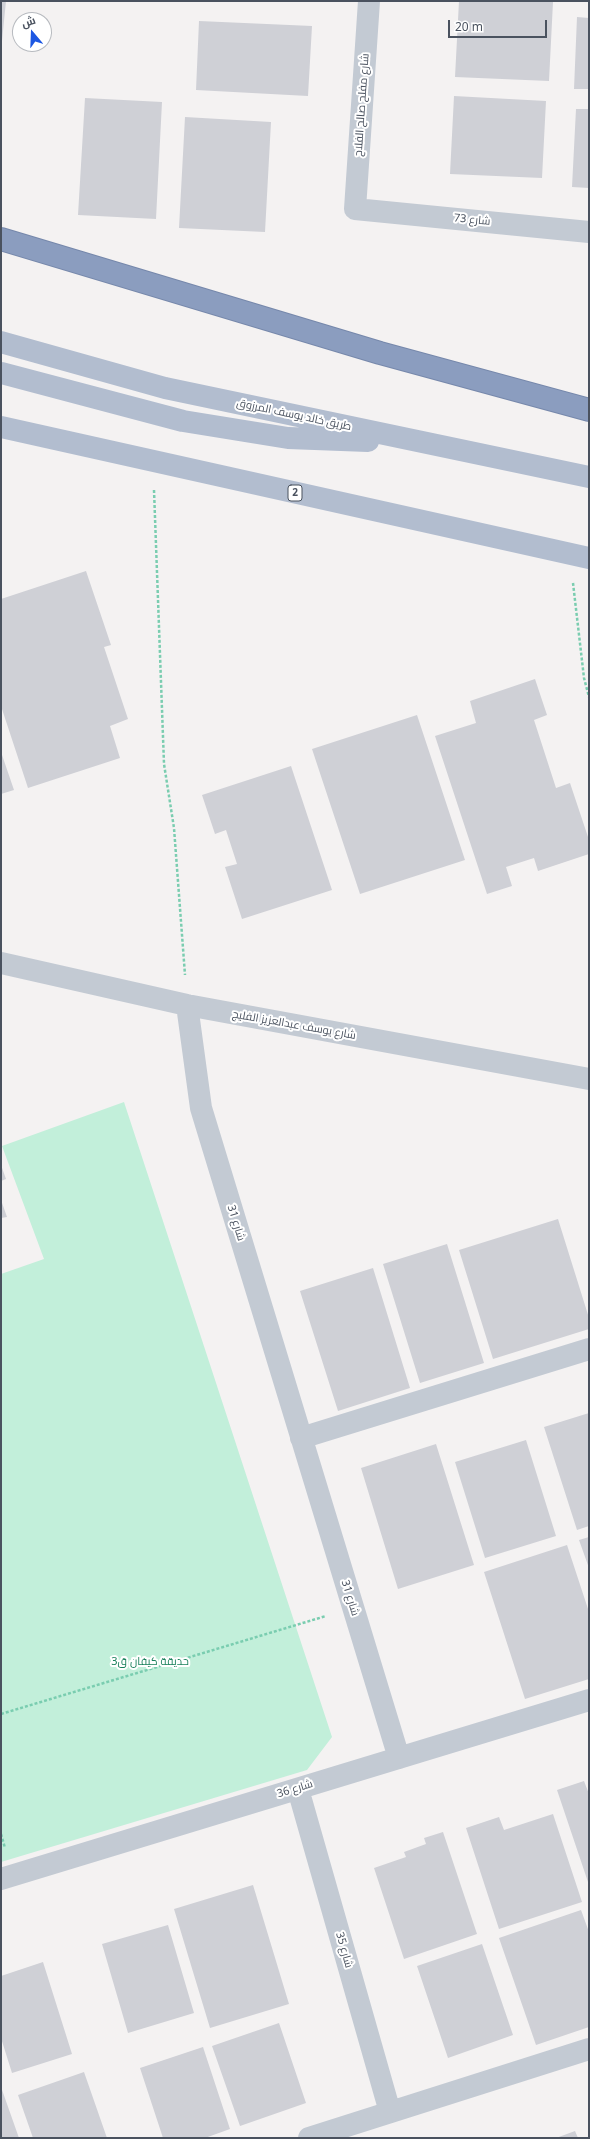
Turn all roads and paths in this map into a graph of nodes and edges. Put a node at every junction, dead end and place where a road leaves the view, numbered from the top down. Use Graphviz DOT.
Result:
graph roads {
  1 [pos="369,1"];
  2 [pos="355,208"];
  3 [pos="589,232"];
  4 [pos="1,239"];
  5 [pos="1,342"];
  6 [pos="1,374"];
  7 [pos="589,410"];
  8 [pos="1,427"];
  9 [pos="431,444"];
  10 [pos="152,461"];
  11 [pos="589,477"];
  12 [pos="580,557"];
  13 [pos="589,697"];
  14 [pos="1,963"];
  15 [pos="187,1005"];
  16 [pos="589,1079"];
  17 [pos="589,1349"];
  18 [pos="302,1438"];
  19 [pos="353,1608"];
  20 [pos="589,1700"];
  21 [pos="1,1714"];
  22 [pos="399,1758"];
  23 [pos="298,1789"];
  24 [pos="1,1879"];
  25 [pos="589,2049"];
  26 [pos="390,2112"];
  27 [pos="309,2138"];
  1 -- 2 [label="street, شارع مفلح صالح الفلاح"];
  2 -- 3 [label="street, شارع 73"];
  4 -- 7 [label="highway"];
  5 -- 9 [label="main road, طريق خالد يوسف المرزوق"];
  6 -- 9 [label="main road"];
  8 -- 10 [label="main road, 2"];
  9 -- 11 [label="main road, طريق خالد يوسف المرزوق"];
  10 -- 12 [label="main road, 2"];
  10 -- 15 [label="path"];
  12 -- 13 [label="path"];
  14 -- 15 [label="street, شارع يوسف عبدالعزيز الفليج"];
  15 -- 16 [label="street, شارع يوسف عبدالعزيز الفليج"];
  15 -- 18 [label="street, شارع 31"];
  17 -- 18 [label="street"];
  18 -- 19 [label="street, شارع 31"];
  19 -- 21 [label="path"];
  19 -- 22 [label="street, شارع 31"];
  20 -- 22 [label="street, شارع 36"];
  22 -- 23 [label="street, شارع 36"];
  23 -- 24 [label="street, شارع 36"];
  23 -- 26 [label="street, شارع 35"];
  25 -- 26 [label="street"];
  26 -- 27 [label="street"];
}
